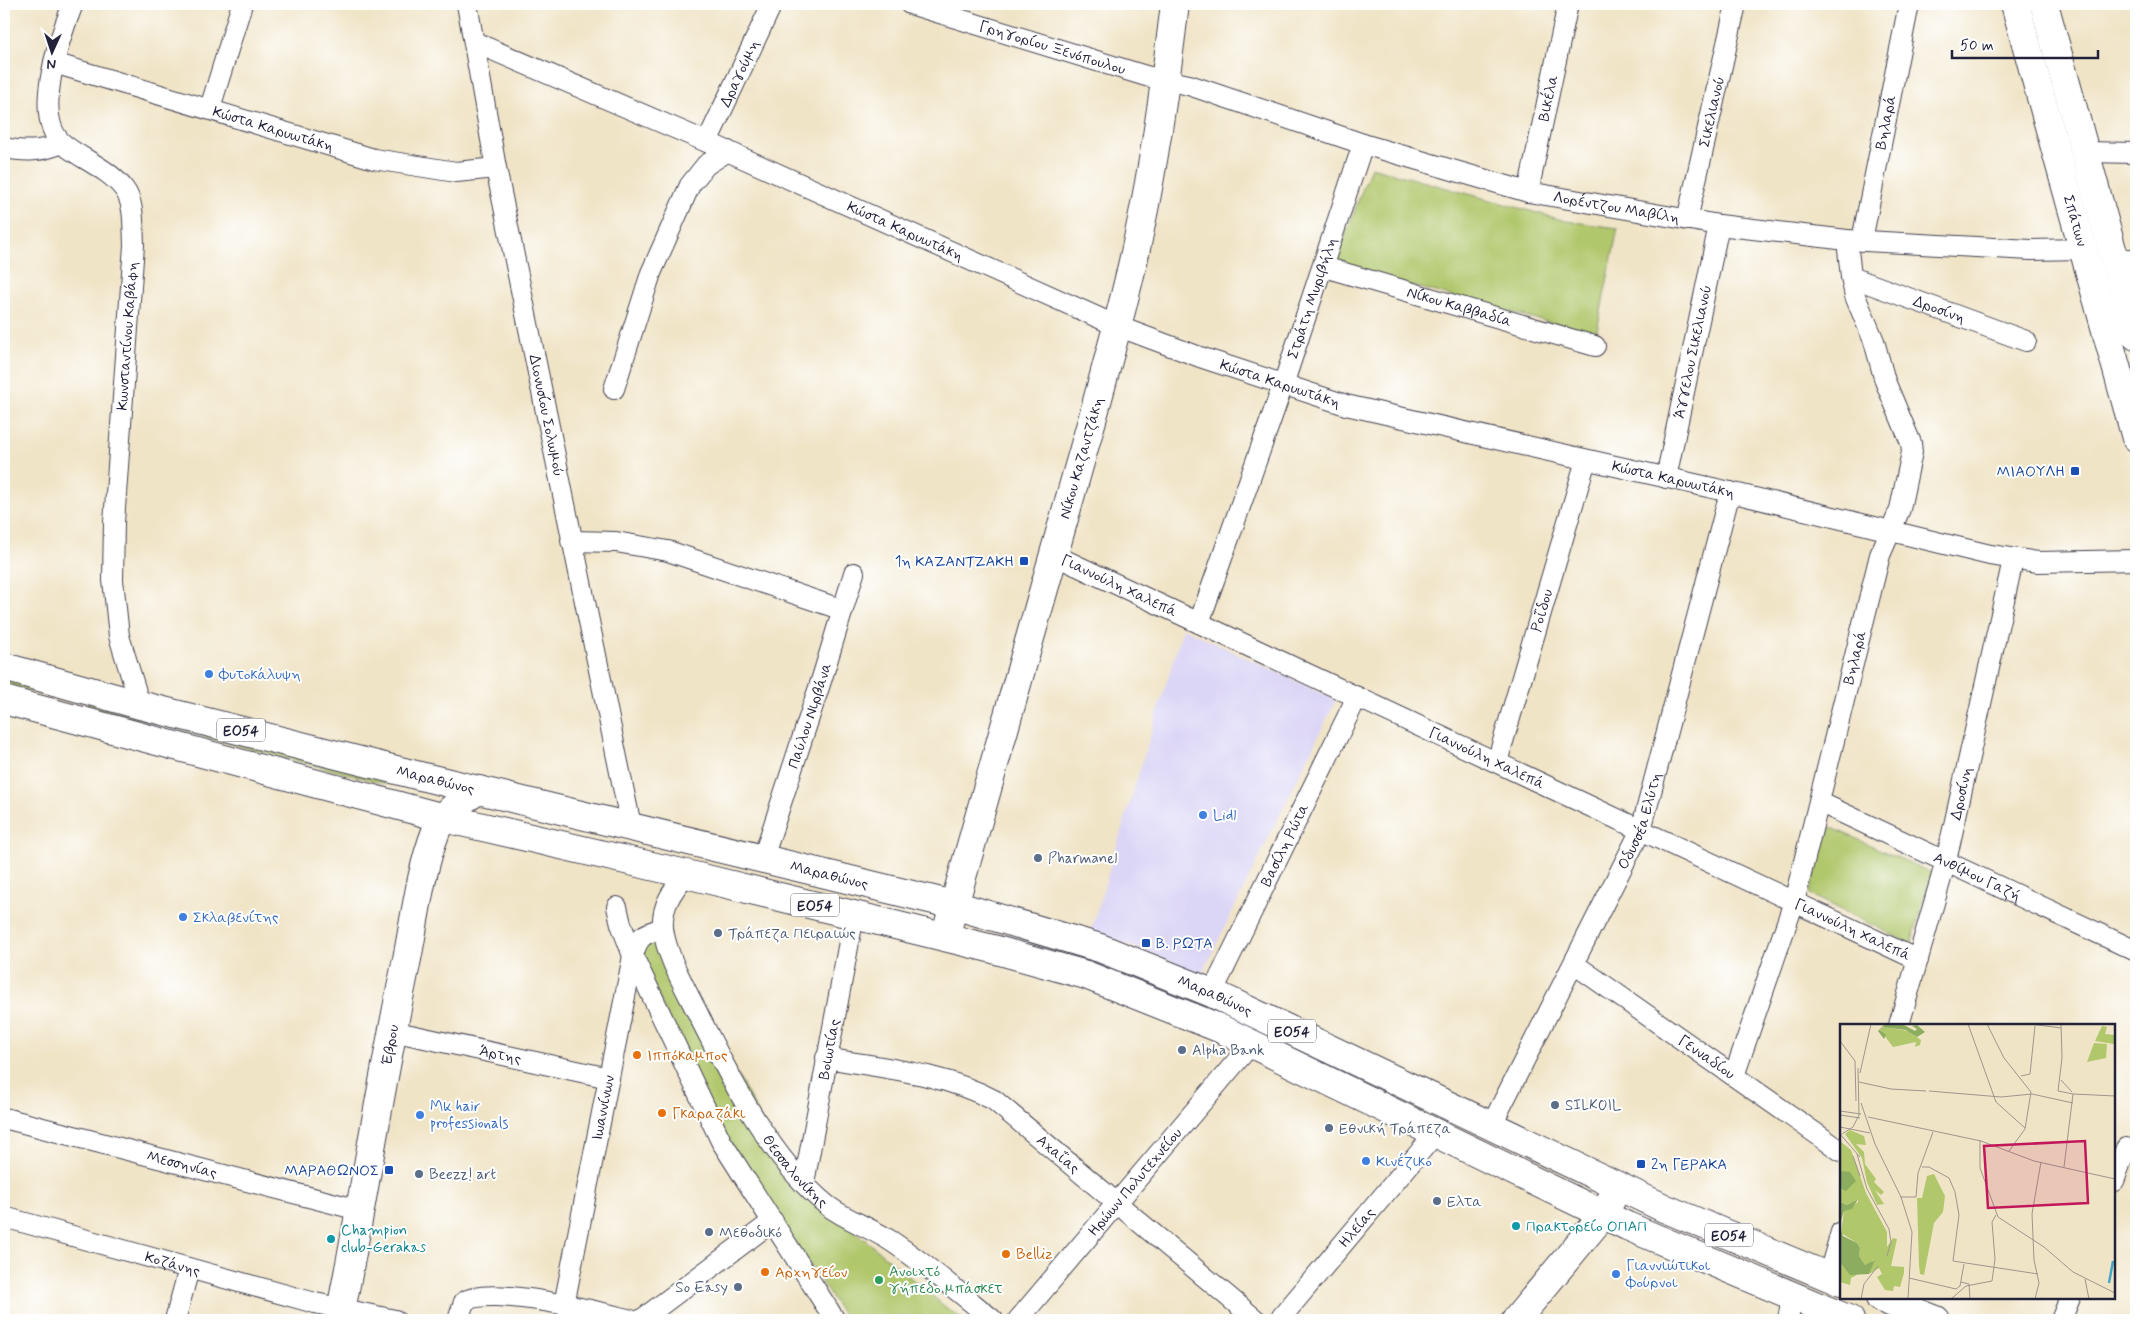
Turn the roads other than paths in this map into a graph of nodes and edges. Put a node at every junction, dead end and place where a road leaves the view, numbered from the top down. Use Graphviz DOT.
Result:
graph roads {
  1 [pos="73,4"];
  2 [pos="242,4"];
  3 [pos="467,4"];
  4 [pos="772,4"];
  5 [pos="910,4"];
  6 [pos="1175,4"];
  7 [pos="1568,4"];
  8 [pos="1736,4"];
  9 [pos="1909,4"];
  10 [pos="2015,4"];
  11 [pos="2044,4"];
  12 [pos="474,42"];
  13 [pos="54,63"];
  14 [pos="1166,80"];
  15 [pos="210,108"];
  16 [pos="707,142"];
  17 [pos="62,143"];
  18 [pos="1363,144"];
  19 [pos="4,148"];
  20 [pos="728,151"];
  21 [pos="2085,152"];
  22 [pos="2136,153"];
  23 [pos="496,168"];
  24 [pos="1528,192"];
  25 [pos="1687,220"];
  26 [pos="1719,225"];
  27 [pos="1854,240"];
  28 [pos="2083,249"];
  29 [pos="2125,259"];
  30 [pos="1324,267"];
  31 [pos="1851,277"];
  32 [pos="1117,326"];
  33 [pos="2136,336"];
  34 [pos="2026,341"];
  35 [pos="1594,346"];
  36 [pos="1283,385"];
  37 [pos="614,389"];
  38 [pos="2136,438"];
  39 [pos="1586,460"];
  40 [pos="1666,478"];
  41 [pos="1730,492"];
  42 [pos="1890,530"];
  43 [pos="571,541"];
  44 [pos="1054,555"];
  45 [pos="2013,560"];
  46 [pos="2136,560"];
  47 [pos="854,573"];
  48 [pos="844,610"];
  49 [pos="1199,623"];
  50 [pos="4,667"];
  51 [pos="1357,697"];
  52 [pos="4,700"];
  53 [pos="140,705"];
  54 [pos="1497,762"];
  55 [pos="479,790"];
  56 [pos="1819,802"];
  57 [pos="444,818"];
  58 [pos="631,826"];
  59 [pos="1641,830"];
  60 [pos="762,858"];
  61 [pos="1946,861"];
  62 [pos="686,874"];
  63 [pos="1794,902"];
  64 [pos="954,905"];
  65 [pos="617,907"];
  66 [pos="854,915"];
  67 [pos="663,928"];
  68 [pos="945,937"];
  69 [pos="2136,951"];
  70 [pos="633,956"];
  71 [pos="1918,960"];
  72 [pos="1574,964"];
  73 [pos="1212,993"];
  74 [pos="1900,1024"];
  75 [pos="392,1031"];
  76 [pos="1252,1043"];
  77 [pos="826,1058"];
  78 [pos="1734,1076"];
  79 [pos="609,1078"];
  80 [pos="4,1118"];
  81 [pos="1491,1126"];
  82 [pos="1434,1134"];
  83 [pos="2125,1148"];
  84 [pos="1840,1149"];
  85 [pos="2115,1178"];
  86 [pos="804,1183"];
  87 [pos="1618,1186"];
  88 [pos="1116,1203"];
  89 [pos="359,1210"];
  90 [pos="1603,1215"];
  91 [pos="4,1217"];
  92 [pos="773,1221"];
  93 [pos="1840,1240"];
  94 [pos="189,1269"];
  95 [pos="1835,1280"];
  96 [pos="1883,1299"];
  97 [pos="2070,1299"];
  98 [pos="564,1305"];
  99 [pos="1790,1309"];
  100 [pos="341,1314"];
  101 [pos="175,1320"];
  102 [pos="395,1320"];
  103 [pos="458,1320"];
  104 [pos="631,1320"];
  105 [pos="641,1320"];
  106 [pos="835,1320"];
  107 [pos="993,1320"];
  108 [pos="1018,1320"];
  109 [pos="1256,1320"];
  110 [pos="1280,1320"];
  111 [pos="1516,1320"];
  112 [pos="1850,1320"];
  113 [pos="1936,1320"];
  114 [pos="2061,1320"];
  1 -- 13 [label="street, Κωνσταντίνου Καβάφη"];
  2 -- 15 [label="street"];
  3 -- 12 [label="street, Διονυσίου Σολωμού"];
  4 -- 16 [label="street, Δραγούμη"];
  5 -- 14 [label="street, Γρηγορίου Ξενόπουλου"];
  6 -- 14 [label="main road, Νίκου Καζαντζάκη"];
  7 -- 24 [label="street, Βικέλα"];
  8 -- 25 [label="street, Σικελιανού"];
  9 -- 27 [label="street, Βηλαρά"];
  10 -- 28 [label="main road, Σπάτων"];
  11 -- 21 [label="main road, Σπάτων"];
  12 -- 16 [label="street, Κώστα Καρυωτάκη"];
  12 -- 23 [label="street, Διονυσίου Σολωμού"];
  13 -- 15 [label="street, Κώστα Καρυωτάκη"];
  13 -- 17 [label="street, Κωνσταντίνου Καβάφη"];
  14 -- 18 [label="street, Λορέντζου Μαβίλη"];
  14 -- 32 [label="main road, Νίκου Καζαντζάκη"];
  15 -- 23 [label="street, Κώστα Καρυωτάκη"];
  16 -- 20 [label="street, Κώστα Καρυωτάκη"];
  17 -- 19 [label="street"];
  17 -- 53 [label="street, Κωνσταντίνου Καβάφη"];
  18 -- 24 [label="street, Λορέντζου Μαβίλη"];
  18 -- 30 [label="street, Στράτη Μυριβήλη"];
  20 -- 32 [label="street, Κώστα Καρυωτάκη"];
  20 -- 37 [label="street"];
  21 -- 22 [label="street"];
  21 -- 29 [label="main road, Σπάτων"];
  23 -- 43 [label="street, Διονυσίου Σολωμού"];
  24 -- 25 [label="street, Λορέντζου Μαβίλη"];
  25 -- 26 [label="street, Λορέντζου Μαβίλη"];
  26 -- 27 [label="street, Λορέντζου Μαβίλη"];
  26 -- 40 [label="street, Άγγελου Σικελιανού"];
  27 -- 28 [label="street, Λορέντζου Μαβίλη"];
  27 -- 31 [label="street, Βηλαρά"];
  28 -- 38 [label="main road, Σπάτων"];
  29 -- 33 [label="main road, Σπάτων"];
  30 -- 35 [label="street, Νίκου Καββαδία"];
  30 -- 36 [label="street, Στράτη Μυριβήλη"];
  31 -- 34 [label="street, Δροσίνη"];
  31 -- 42 [label="street, Βηλαρά"];
  32 -- 36 [label="street, Κώστα Καρυωτάκη"];
  32 -- 44 [label="main road, Νίκου Καζαντζάκη"];
  36 -- 39 [label="street, Κώστα Καρυωτάκη"];
  36 -- 49 [label="street, Στράτη Μυριβήλη"];
  39 -- 40 [label="street, Κώστα Καρυωτάκη"];
  39 -- 54 [label="street, Ροΐδου"];
  40 -- 41 [label="street, Κώστα Καρυωτάκη"];
  41 -- 42 [label="street, Κώστα Καρυωτάκη"];
  41 -- 59 [label="street, Οδυσσέα Ελύτη"];
  42 -- 45 [label="street, Κώστα Καρυωτάκη"];
  42 -- 56 [label="street, Βηλαρά"];
  43 -- 48 [label="street"];
  43 -- 58 [label="street, Διονυσίου Σολωμού"];
  44 -- 49 [label="street, Γιαννούλη Χαλεπά"];
  44 -- 64 [label="main road, Νίκου Καζαντζάκη"];
  45 -- 46 [label="street, Κώστα Καρυωτάκη"];
  45 -- 61 [label="street, Δροσίνη"];
  47 -- 48 [label="street, Παύλου Νιρβάνα"];
  48 -- 60 [label="street, Παύλου Νιρβάνα"];
  49 -- 51 [label="street, Γιαννούλη Χαλεπά"];
  50 -- 53 [label="main road, Μαραθώνος / ΕΟ54"];
  51 -- 54 [label="street, Γιαννούλη Χαλεπά"];
  51 -- 73 [label="street, Βασίλη Ρώτα"];
  52 -- 57 [label="main road, Μαραθώνος / ΕΟ54"];
  53 -- 55 [label="main road, Μαραθώνος / ΕΟ54"];
  54 -- 59 [label="street, Γιαννούλη Χαλεπά"];
  55 -- 57 [label="main road, Έβρου"];
  55 -- 58 [label="main road, Μαραθώνος / ΕΟ54"];
  56 -- 61 [label="street, Ανθίμου Γαζή"];
  56 -- 63 [label="street, Βηλαρά"];
  57 -- 62 [label="main road, Μαραθώνος / ΕΟ54"];
  57 -- 75 [label="main road, Έβρου"];
  58 -- 60 [label="main road, Μαραθώνος / ΕΟ54"];
  59 -- 63 [label="street, Γιαννούλη Χαλεπά"];
  59 -- 72 [label="street, Οδυσσέα Ελύτη"];
  60 -- 64 [label="main road, Μαραθώνος / ΕΟ54"];
  61 -- 69 [label="street, Ανθίμου Γαζή"];
  61 -- 71 [label="street, Δροσίνη"];
  62 -- 66 [label="main road, Μαραθώνος / ΕΟ54"];
  62 -- 67 [label="street, Θεσσαλονίκης"];
  63 -- 71 [label="street, Γιαννούλη Χαλεπά"];
  63 -- 78 [label="street, Βηλαρά"];
  64 -- 68 [label="main road, Νίκου Καζαντζάκη"];
  64 -- 73 [label="main road, Μαραθώνος / ΕΟ54"];
  65 -- 70 [label="street"];
  66 -- 68 [label="main road, Μαραθώνος / ΕΟ54"];
  66 -- 77 [label="street, Βοιωτίας"];
  67 -- 70 [label="street, Ιωαννίνων"];
  67 -- 86 [label="street, Θεσσαλονίκης"];
  68 -- 76 [label="main road, Μαραθώνος / ΕΟ54"];
  70 -- 79 [label="street, Ιωαννίνων"];
  70 -- 92 [label="street"];
  71 -- 74 [label="street, Δροσίνη"];
  72 -- 78 [label="street, Γενναδίου"];
  72 -- 81 [label="street, Οδυσσέα Ελύτη"];
  73 -- 81 [label="main road, Μαραθώνος / ΕΟ54"];
  75 -- 79 [label="street, Άρτης"];
  75 -- 89 [label="main road, Έβρου"];
  76 -- 82 [label="main road, Μαραθώνος / ΕΟ54"];
  76 -- 88 [label="street, Ηρώων Πολυτεχνείου"];
  77 -- 86 [label="street, Βοιωτίας"];
  77 -- 88 [label="street, Αχαΐας"];
  78 -- 84 [label="street, Γενναδίου"];
  79 -- 98 [label="street, Ιωαννίνων"];
  80 -- 89 [label="street, Μεσσηνίας"];
  81 -- 87 [label="main road, Μαραθώνος / ΕΟ54"];
  82 -- 90 [label="main road, Μαραθώνος / ΕΟ54"];
  82 -- 110 [label="street, Ηλείας"];
  83 -- 85 [label="street"];
  86 -- 107 [label="street, Θεσσαλονίκης"];
  87 -- 90 [label="main road"];
  87 -- 95 [label="main road, Μαραθώνος / ΕΟ54"];
  88 -- 108 [label="street, Ηρώων Πολυτεχνείου"];
  88 -- 109 [label="street, Αχαΐας"];
  89 -- 100 [label="main road, Έβρου"];
  90 -- 99 [label="main road, Μαραθώνος / ΕΟ54"];
  90 -- 111 [label="main road"];
  91 -- 94 [label="street, Κοζάνης"];
  92 -- 105 [label="street"];
  92 -- 106 [label="street"];
  93 -- 95 [label="street"];
  94 -- 100 [label="street, Κοζάνης"];
  94 -- 101 [label="street"];
  96 -- 113 [label="main road"];
  97 -- 114 [label="street"];
  98 -- 103 [label="street"];
  98 -- 104 [label="street"];
  99 -- 112 [label="main road, Μαραθώνος / ΕΟ54"];
  100 -- 102 [label="street, Κοζάνης"];
}
